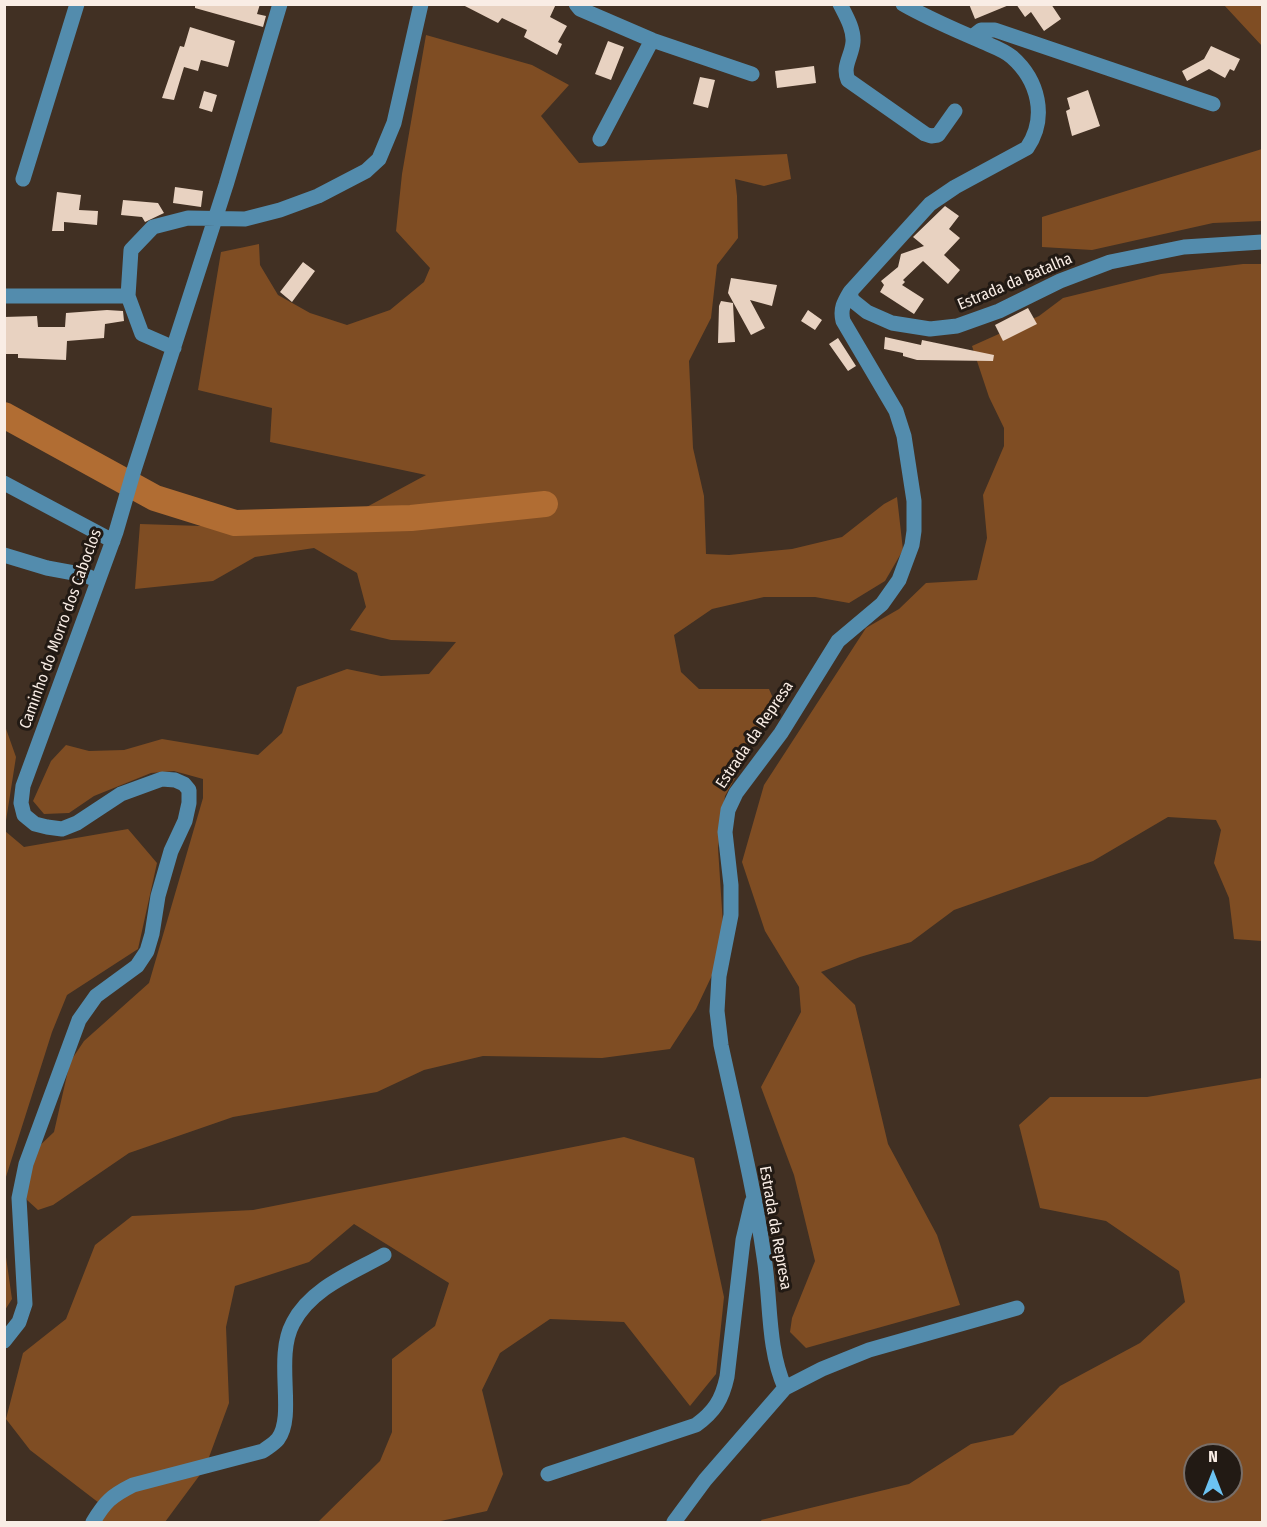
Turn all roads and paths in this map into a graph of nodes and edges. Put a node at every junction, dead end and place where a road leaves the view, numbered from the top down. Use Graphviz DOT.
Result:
graph roads {
  1 [pos="77,4"];
  2 [pos="280,4"];
  3 [pos="421,4"];
  4 [pos="576,4"];
  5 [pos="840,4"];
  6 [pos="903,4"];
  7 [pos="972,37"];
  8 [pos="652,40"];
  9 [pos="752,74"];
  10 [pos="1213,104"];
  11 [pos="955,111"];
  12 [pos="600,140"];
  13 [pos="23,179"];
  14 [pos="214,220"];
  15 [pos="1263,242"];
  16 [pos="850,292"];
  17 [pos="4,296"];
  18 [pos="128,296"];
  19 [pos="174,348"];
  20 [pos="4,483"];
  21 [pos="115,537"];
  22 [pos="4,555"];
  23 [pos="98,581"];
  24 [pos="753,1196"];
  25 [pos="384,1255"];
  26 [pos="1017,1308"];
  27 [pos="4,1341"];
  28 [pos="785,1388"];
  29 [pos="548,1474"];
  30 [pos="93,1522"];
  31 [pos="674,1522"];
  1 -- 13 [label="street"];
  2 -- 14 [label="street, Caminho do Morro dos Caboclos"];
  3 -- 14 [label="street"];
  4 -- 8 [label="street"];
  5 -- 11 [label="street"];
  6 -- 7 [label="street"];
  7 -- 10 [label="street"];
  7 -- 16 [label="street"];
  8 -- 9 [label="street"];
  8 -- 12 [label="street"];
  14 -- 18 [label="street"];
  14 -- 19 [label="street, Caminho do Morro dos Caboclos"];
  15 -- 16 [label="street, Estrada da Batalha"];
  16 -- 24 [label="street, Estrada da Represa"];
  17 -- 18 [label="street"];
  18 -- 19 [label="street"];
  19 -- 21 [label="street, Caminho do Morro dos Caboclos"];
  20 -- 21 [label="street"];
  21 -- 23 [label="street, Caminho do Morro dos Caboclos"];
  22 -- 23 [label="street"];
  23 -- 27 [label="street, Caminho do Morro dos Caboclos"];
  24 -- 28 [label="street, Estrada da Represa"];
  24 -- 29 [label="street"];
  25 -- 30 [label="street"];
  26 -- 28 [label="street"];
  28 -- 31 [label="street"];
}
